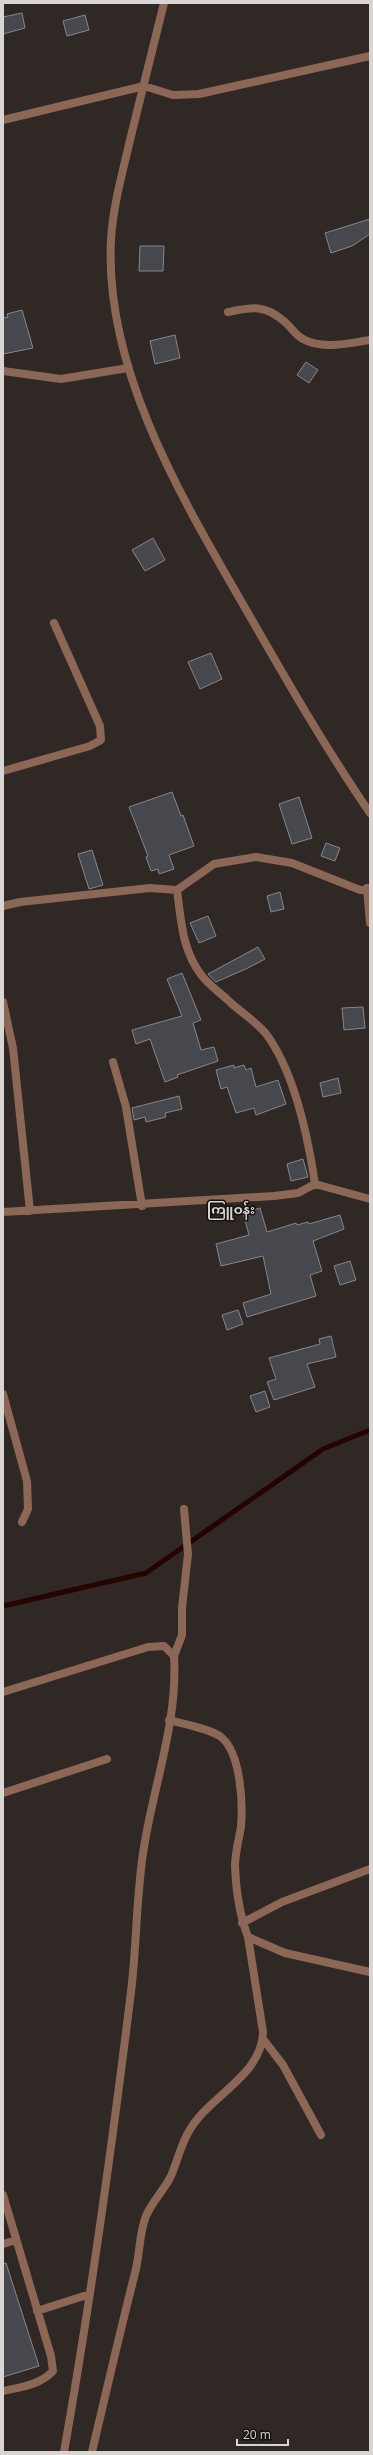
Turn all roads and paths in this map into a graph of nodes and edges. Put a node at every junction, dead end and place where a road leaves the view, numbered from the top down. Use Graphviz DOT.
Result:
graph roads {
  1 [pos="164,3"];
  2 [pos="370,56"];
  3 [pos="144,86"];
  4 [pos="3,120"];
  5 [pos="228,312"];
  6 [pos="370,340"];
  7 [pos="128,368"];
  8 [pos="3,371"];
  9 [pos="54,623"];
  10 [pos="3,771"];
  11 [pos="370,813"];
  12 [pos="368,889"];
  13 [pos="177,890"];
  14 [pos="3,906"];
  15 [pos="370,923"];
  16 [pos="3,1002"];
  17 [pos="113,1062"];
  18 [pos="315,1184"];
  19 [pos="370,1199"];
  20 [pos="142,1206"];
  21 [pos="30,1211"];
  22 [pos="3,1212"];
  23 [pos="3,1394"];
  24 [pos="184,1509"];
  25 [pos="22,1522"];
  26 [pos="174,1656"];
  27 [pos="3,1692"];
  28 [pos="169,1720"];
  29 [pos="107,1759"];
  30 [pos="3,1794"];
  31 [pos="370,1869"];
  32 [pos="242,1923"];
  33 [pos="248,1937"];
  34 [pos="370,1972"];
  35 [pos="263,2039"];
  36 [pos="322,2135"];
  37 [pos="3,2195"];
  38 [pos="16,2240"];
  39 [pos="3,2244"];
  40 [pos="90,2294"];
  41 [pos="37,2311"];
  42 [pos="3,2391"];
  43 [pos="64,2452"];
  44 [pos="92,2452"];
  1 -- 3 [label="street"];
  2 -- 3 [label="street"];
  3 -- 4 [label="street"];
  3 -- 7 [label="street"];
  5 -- 6 [label="street"];
  7 -- 8 [label="street"];
  7 -- 11 [label="street"];
  9 -- 10 [label="street"];
  12 -- 13 [label="street"];
  12 -- 15 [label="street"];
  13 -- 14 [label="street"];
  13 -- 18 [label="street"];
  16 -- 21 [label="street"];
  17 -- 20 [label="street"];
  18 -- 19 [label="street"];
  18 -- 20 [label="street"];
  20 -- 21 [label="street"];
  21 -- 22 [label="street"];
  23 -- 25 [label="street"];
  24 -- 26 [label="street"];
  26 -- 27 [label="street"];
  26 -- 28 [label="street"];
  28 -- 32 [label="street"];
  28 -- 40 [label="street"];
  29 -- 30 [label="street"];
  31 -- 32 [label="street"];
  32 -- 33 [label="street"];
  33 -- 34 [label="street"];
  33 -- 35 [label="street"];
  35 -- 36 [label="street"];
  35 -- 44 [label="street"];
  37 -- 38 [label="street"];
  38 -- 39 [label="street"];
  38 -- 41 [label="street"];
  40 -- 41 [label="street"];
  40 -- 43 [label="street"];
  41 -- 42 [label="street"];
}
